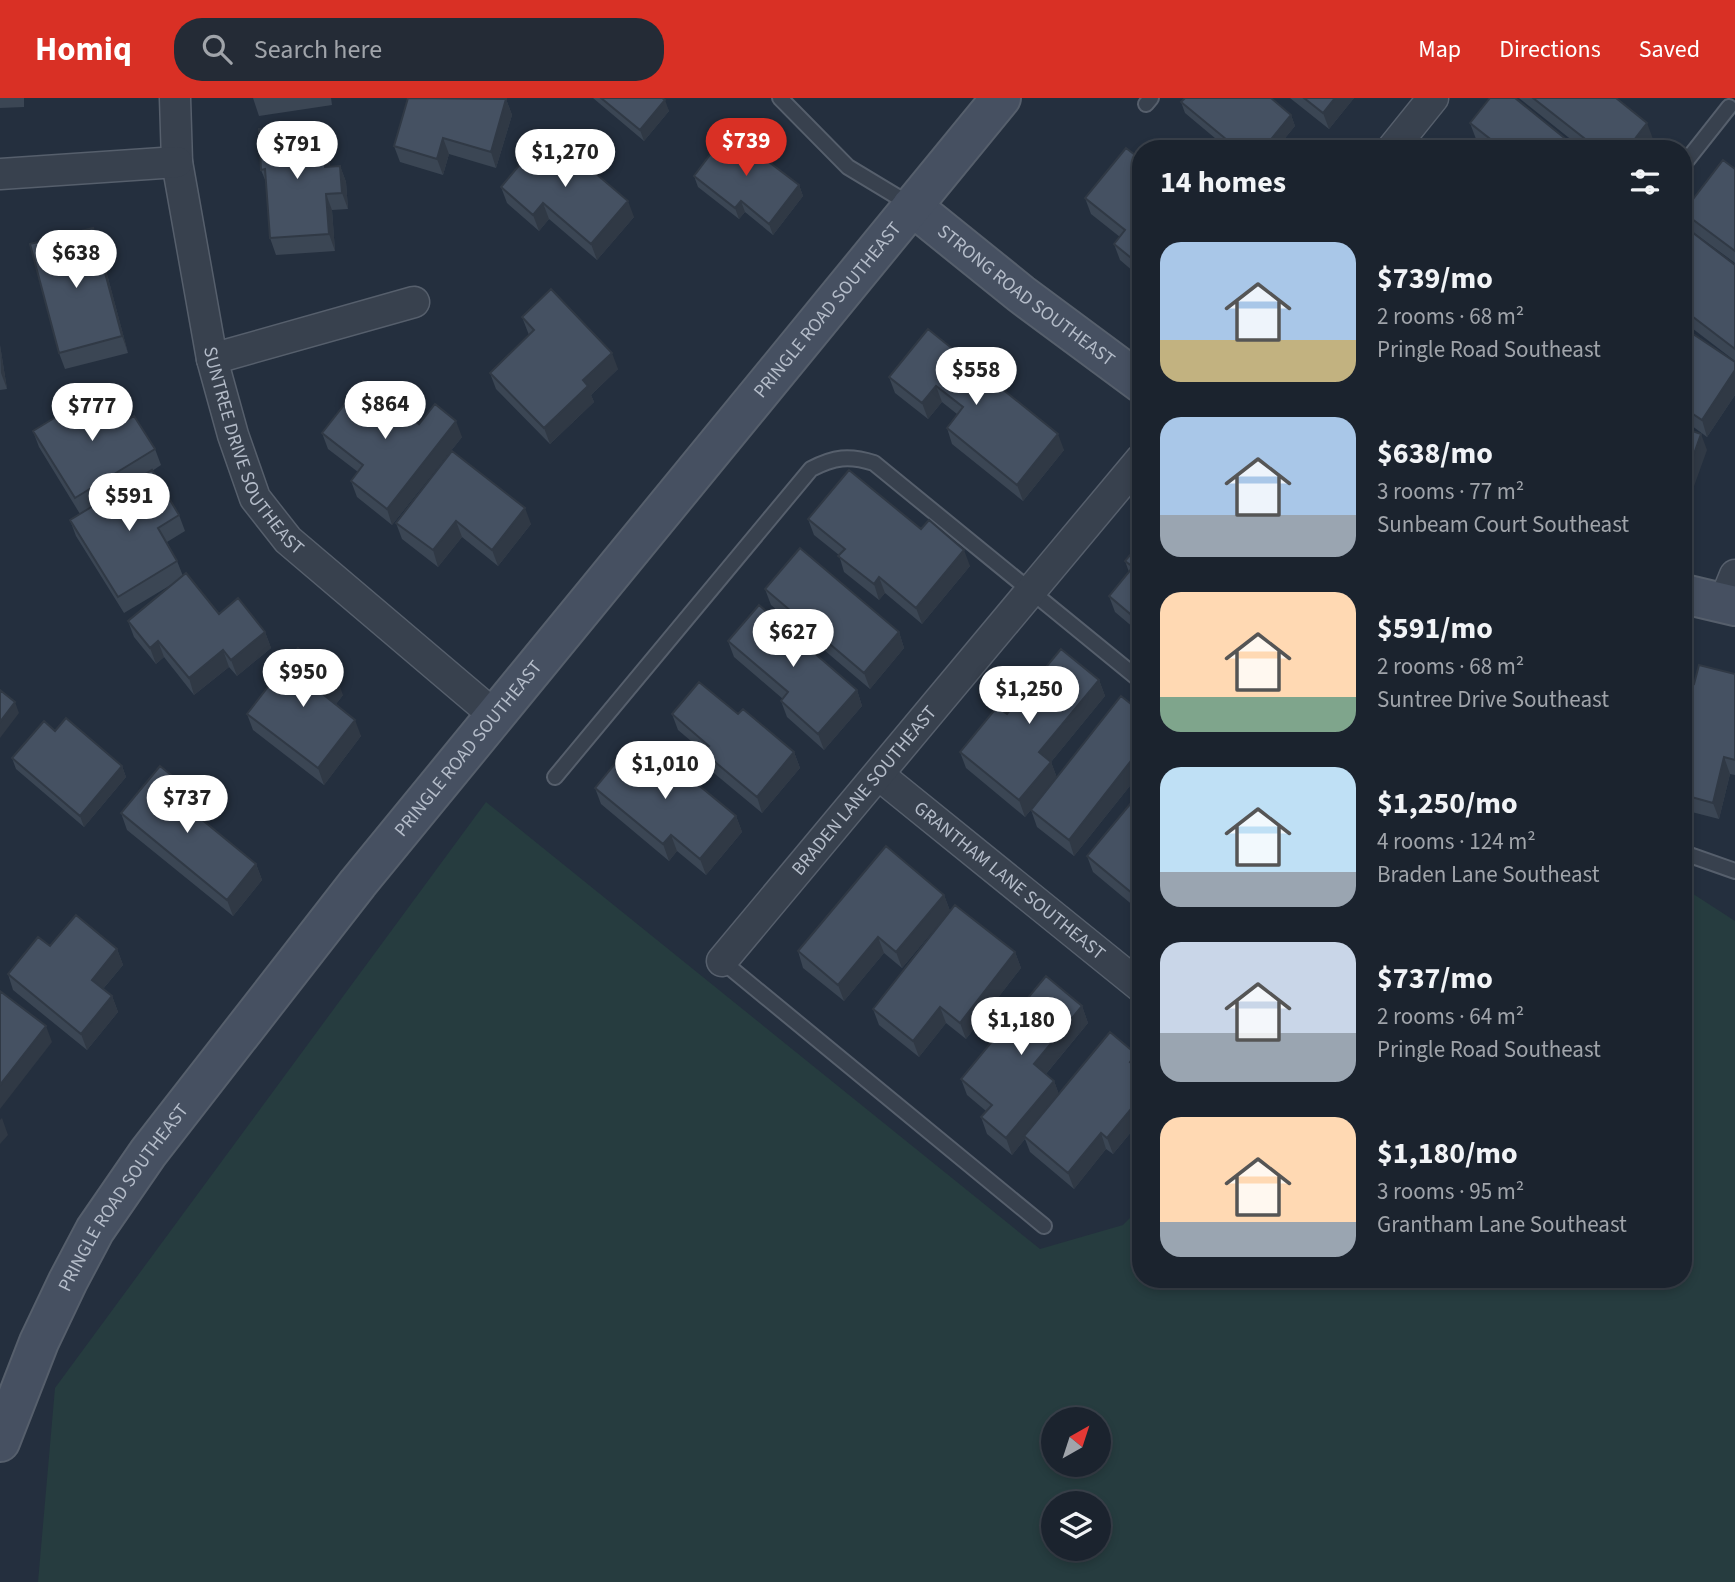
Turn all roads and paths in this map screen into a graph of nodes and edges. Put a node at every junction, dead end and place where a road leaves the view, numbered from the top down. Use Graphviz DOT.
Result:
graph roads {
  1 [pos="175,98"];
  2 [pos="780,98"];
  3 [pos="1001,98"];
  4 [pos="1433,98"];
  5 [pos="1717,98"];
  6 [pos="1732,109"];
  7 [pos="1399,140"];
  8 [pos="1692,154"];
  9 [pos="177,162"];
  10 [pos="0,174"];
  11 [pos="912,206"];
  12 [pos="414,302"];
  13 [pos="212,359"];
  14 [pos="1132,376"];
  15 [pos="1132,470"];
  16 [pos="1031,591"];
  17 [pos="1692,594"];
  18 [pos="1731,594"];
  19 [pos="1132,674"];
  20 [pos="494,715"];
  21 [pos="879,775"];
  22 [pos="555,777"];
  23 [pos="1692,856"];
  24 [pos="1735,871"];
  25 [pos="722,961"];
  26 [pos="1132,981"];
  27 [pos="1044,1226"];
  28 [pos="0,1442"];
  1 -- 9 [label="street, SUNTREE DRIVE SOUTHEAST"];
  2 -- 11 [label="lane"];
  3 -- 11 [label="main road, PRINGLE ROAD SOUTHEAST"];
  4 -- 7 [label="street"];
  5 -- 6 [label="lane"];
  6 -- 8 [label="lane"];
  9 -- 10 [label="street"];
  9 -- 13 [label="street, SUNTREE DRIVE SOUTHEAST"];
  11 -- 14 [label="main road, STRONG ROAD SOUTHEAST"];
  11 -- 20 [label="main road, PRINGLE ROAD SOUTHEAST"];
  12 -- 13 [label="street"];
  13 -- 20 [label="street, SUNTREE DRIVE SOUTHEAST"];
  15 -- 16 [label="street, BRADEN LANE SOUTHEAST"];
  16 -- 19 [label="lane"];
  16 -- 21 [label="street, BRADEN LANE SOUTHEAST"];
  16 -- 22 [label="lane"];
  17 -- 18 [label="main road"];
  20 -- 28 [label="main road, PRINGLE ROAD SOUTHEAST"];
  21 -- 25 [label="street, BRADEN LANE SOUTHEAST"];
  21 -- 26 [label="street, GRANTHAM LANE SOUTHEAST"];
  23 -- 24 [label="lane"];
  25 -- 27 [label="lane"];
}
